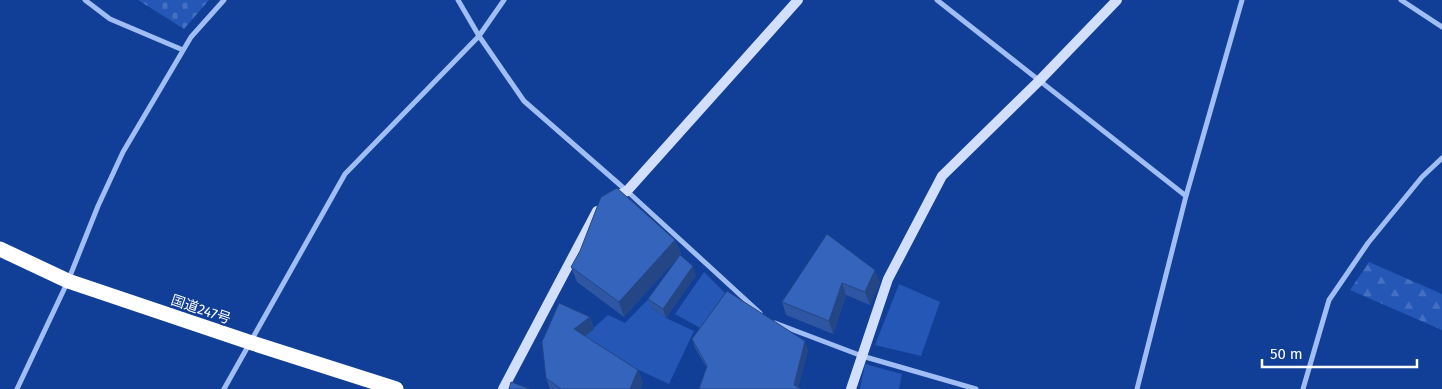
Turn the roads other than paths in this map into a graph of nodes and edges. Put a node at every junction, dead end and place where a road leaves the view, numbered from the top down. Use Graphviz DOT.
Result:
graph roads {
  1 [pos="85,0"];
  2 [pos="224,0"];
  3 [pos="458,0"];
  4 [pos="504,0"];
  5 [pos="798,0"];
  6 [pos="937,0"];
  7 [pos="1117,0"];
  8 [pos="1242,0"];
  9 [pos="1401,0"];
  10 [pos="1442,27"];
  11 [pos="479,36"];
  12 [pos="184,50"];
  13 [pos="1039,80"];
  14 [pos="1442,158"];
  15 [pos="627,191"];
  16 [pos="1186,196"];
  17 [pos="0,249"];
  18 [pos="68,281"];
  19 [pos="249,342"];
  20 [pos="862,356"];
  21 [pos="18,389"];
  22 [pos="224,389"];
  23 [pos="396,389"];
  24 [pos="503,389"];
  25 [pos="851,389"];
  26 [pos="976,389"];
  27 [pos="1136,389"];
  28 [pos="1303,389"];
  1 -- 12 [label="street"];
  2 -- 12 [label="street"];
  3 -- 11 [label="street"];
  4 -- 11 [label="street"];
  5 -- 15 [label="street"];
  6 -- 13 [label="street"];
  7 -- 13 [label="street"];
  8 -- 16 [label="street"];
  9 -- 10 [label="street"];
  11 -- 15 [label="street"];
  11 -- 19 [label="street"];
  12 -- 18 [label="street"];
  13 -- 16 [label="street"];
  13 -- 20 [label="street"];
  14 -- 28 [label="street"];
  15 -- 20 [label="street"];
  15 -- 24 [label="street"];
  16 -- 27 [label="street"];
  17 -- 18 [label="highway, 国道247号"];
  18 -- 19 [label="highway, 国道247号"];
  18 -- 21 [label="street"];
  19 -- 22 [label="street"];
  19 -- 23 [label="highway, 国道247号"];
  20 -- 25 [label="street"];
  20 -- 26 [label="street"];
}
